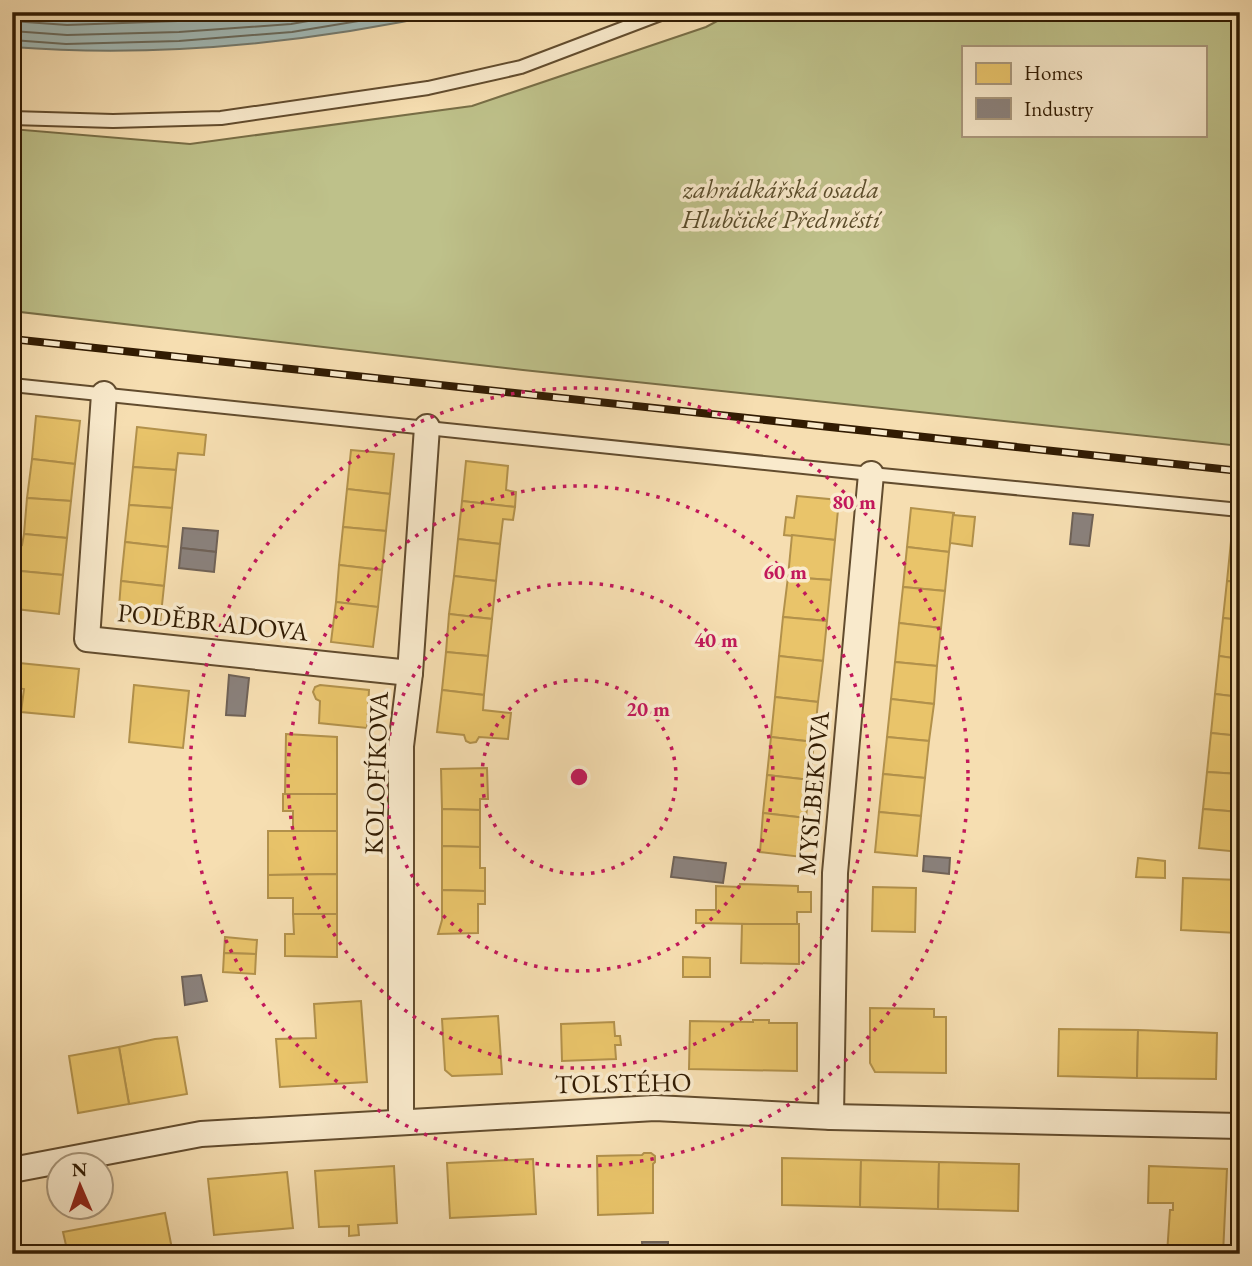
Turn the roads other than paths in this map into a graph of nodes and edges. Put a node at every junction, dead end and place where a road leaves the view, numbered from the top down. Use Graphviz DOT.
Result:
graph roads {
  1 [pos="666,12"];
  2 [pos="12,118"];
  3 [pos="12,385"];
  4 [pos="104,394"];
  5 [pos="427,427"];
  6 [pos="871,474"];
  7 [pos="1240,510"];
  8 [pos="410,673"];
  9 [pos="831,1117"];
  10 [pos="401,1122"];
  11 [pos="1240,1126"];
  12 [pos="12,1170"];
  1 -- 2 [label="lane"];
  3 -- 4 [label="lane"];
  4 -- 5 [label="lane"];
  4 -- 8 [label="street, PODĚBRADOVA"];
  5 -- 6 [label="lane"];
  5 -- 8 [label="street, KOLOFÍKOVA"];
  6 -- 7 [label="lane"];
  6 -- 9 [label="street, MYSLBEKOVA"];
  8 -- 10 [label="street, KOLOFÍKOVA"];
  9 -- 10 [label="street, TOLSTÉHO"];
  9 -- 11 [label="street, TOLSTÉHO"];
  10 -- 12 [label="street, TOLSTÉHO"];
}
